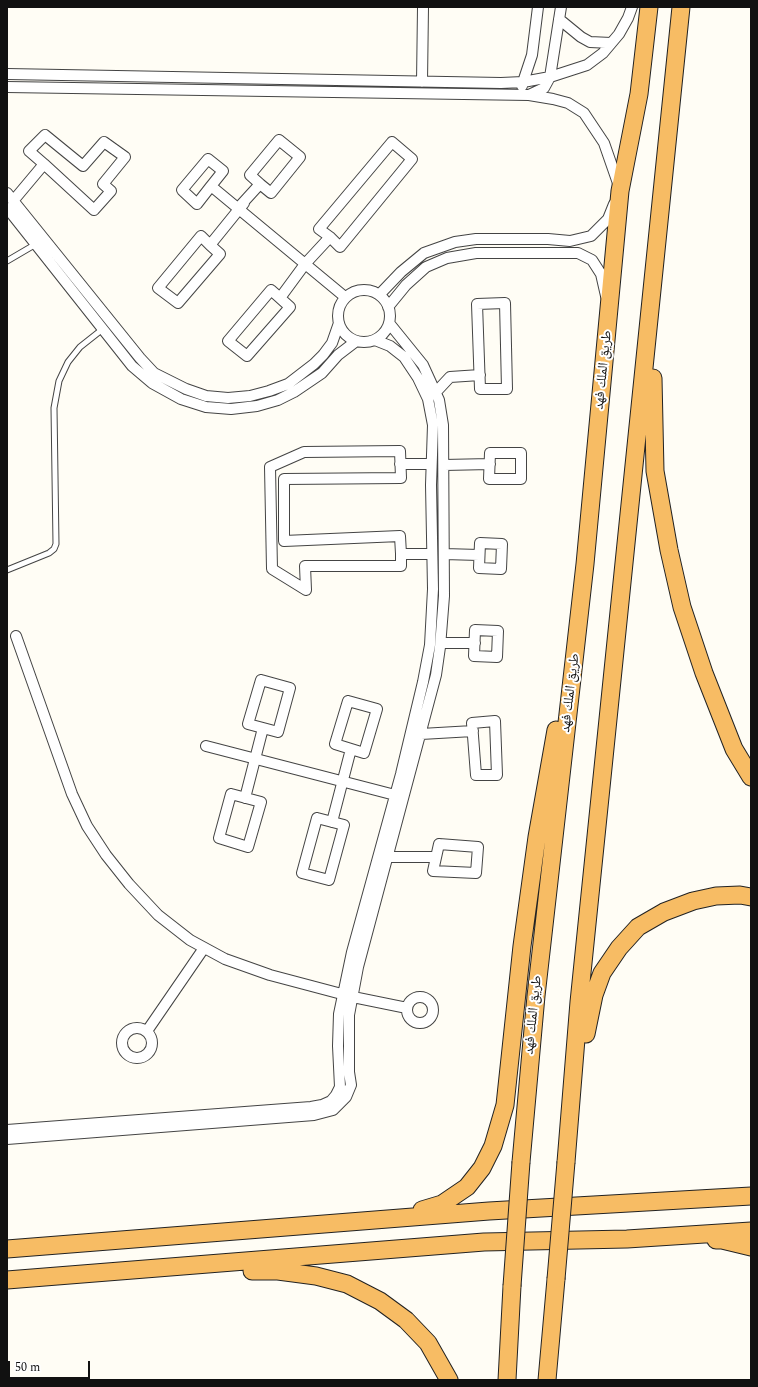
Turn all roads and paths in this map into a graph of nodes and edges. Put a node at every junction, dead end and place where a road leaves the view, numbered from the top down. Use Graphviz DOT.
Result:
graph roads {
  1 [pos="423,7"];
  2 [pos="538,7"];
  3 [pos="561,7"];
  4 [pos="632,7"];
  5 [pos="637,7"];
  6 [pos="649,7"];
  7 [pos="681,7"];
  8 [pos="559,18"];
  9 [pos="611,43"];
  10 [pos="7,74"];
  11 [pos="550,77"];
  12 [pos="422,82"];
  13 [pos="523,82"];
  14 [pos="7,87"];
  15 [pos="639,94"];
  16 [pos="524,96"];
  17 [pos="44,164"];
  18 [pos="260,184"];
  19 [pos="211,186"];
  20 [pos="620,191"];
  21 [pos="9,200"];
  22 [pos="240,207"];
  23 [pos="330,237"];
  24 [pos="40,242"];
  25 [pos="210,245"];
  26 [pos="656,247"];
  27 [pos="7,261"];
  28 [pos="305,264"];
  29 [pos="379,295"];
  30 [pos="345,297"];
  31 [pos="280,298"];
  32 [pos="388,307"];
  33 [pos="610,314"];
  34 [pos="111,323"];
  35 [pos="339,323"];
  36 [pos="389,323"];
  37 [pos="103,329"];
  38 [pos="375,340"];
  39 [pos="355,342"];
  40 [pos="480,375"];
  41 [pos="436,392"];
  42 [pos="400,464"];
  43 [pos="432,464"];
  44 [pos="490,464"];
  45 [pos="444,466"];
  46 [pos="401,554"];
  47 [pos="432,554"];
  48 [pos="444,554"];
  49 [pos="479,555"];
  50 [pos="585,564"];
  51 [pos="7,570"];
  52 [pos="16,636"];
  53 [pos="441,643"];
  54 [pos="475,643"];
  55 [pos="263,728"];
  56 [pos="473,731"];
  57 [pos="421,734"];
  58 [pos="206,746"];
  59 [pos="351,749"];
  60 [pos="255,759"];
  61 [pos="751,777"];
  62 [pos="342,781"];
  63 [pos="395,795"];
  64 [pos="245,798"];
  65 [pos="332,822"];
  66 [pos="388,857"];
  67 [pos="436,858"];
  68 [pos="751,897"];
  69 [pos="204,948"];
  70 [pos="348,996"];
  71 [pos="407,1008"];
  72 [pos="147,1032"];
  73 [pos="7,1130"];
  74 [pos="568,1135"];
  75 [pos="7,1139"];
  76 [pos="751,1190"];
  77 [pos="751,1196"];
  78 [pos="706,1198"];
  79 [pos="397,1218"];
  80 [pos="751,1231"];
  81 [pos="627,1238"];
  82 [pos="751,1247"];
  83 [pos="7,1249"];
  84 [pos="168,1268"];
  85 [pos="7,1280"];
  86 [pos="551,1336"];
  87 [pos="449,1380"];
  88 [pos="507,1380"];
  89 [pos="547,1380"];
  90 [pos="552,1380"];
  1 -- 12 [label="street"];
  2 -- 13 [label="street"];
  3 -- 8 [label="street"];
  4 -- 9 [label="street"];
  5 -- 15 [label="highway"];
  6 -- 15 [label="highway, طريق الملك فهد"];
  7 -- 26 [label="highway"];
  8 -- 9 [label="street"];
  8 -- 11 [label="street"];
  9 -- 11 [label="street"];
  10 -- 12 [label="street"];
  11 -- 13 [label="street"];
  11 -- 16 [label="street"];
  12 -- 13 [label="street"];
  13 -- 16 [label="street"];
  14 -- 16 [label="street"];
  15 -- 20 [label="highway, طريق الملك فهد"];
  16 -- 20 [label="street"];
  17 -- 17 [label="street"];
  17 -- 21 [label="street"];
  18 -- 18 [label="street"];
  18 -- 22 [label="street"];
  19 -- 22 [label="street"];
  20 -- 29 [label="street"];
  20 -- 33 [label="highway, طريق الملك فهد"];
  21 -- 24 [label="street"];
  22 -- 25 [label="street"];
  22 -- 28 [label="street"];
  23 -- 23 [label="street"];
  23 -- 28 [label="street"];
  24 -- 27 [label="lane"];
  24 -- 34 [label="street"];
  24 -- 37 [label="street"];
  25 -- 25 [label="street"];
  26 -- 61 [label="highway"];
  26 -- 74 [label="highway"];
  28 -- 30 [label="street"];
  28 -- 31 [label="street"];
  29 -- 30 [label="street"];
  29 -- 32 [label="street"];
  30 -- 35 [label="street"];
  31 -- 31 [label="street"];
  32 -- 33 [label="street"];
  32 -- 36 [label="street"];
  33 -- 50 [label="highway, طريق الملك فهد"];
  34 -- 35 [label="street"];
  34 -- 37 [label="lane"];
  35 -- 39 [label="street"];
  36 -- 38 [label="street"];
  36 -- 41 [label="street"];
  37 -- 39 [label="street"];
  37 -- 51 [label="lane"];
  38 -- 39 [label="street"];
  38 -- 43 [label="street"];
  40 -- 40 [label="street"];
  40 -- 41 [label="street"];
  41 -- 45 [label="street"];
  42 -- 43 [label="street"];
  42 -- 46 [label="street"];
  42 -- 46 [label="street"];
  43 -- 47 [label="street"];
  44 -- 45 [label="street"];
  45 -- 48 [label="street"];
  46 -- 47 [label="street"];
  47 -- 63 [label="street"];
  48 -- 49 [label="street"];
  48 -- 53 [label="street"];
  50 -- 79 [label="highway"];
  50 -- 88 [label="highway, طريق الملك فهد, bridge"];
  52 -- 69 [label="street"];
  53 -- 54 [label="street"];
  53 -- 57 [label="street"];
  55 -- 55 [label="street"];
  55 -- 60 [label="street"];
  56 -- 56 [label="street"];
  56 -- 57 [label="street"];
  57 -- 66 [label="street"];
  58 -- 60 [label="street"];
  59 -- 59 [label="street"];
  59 -- 62 [label="street"];
  60 -- 62 [label="street"];
  60 -- 64 [label="street"];
  62 -- 63 [label="street"];
  62 -- 65 [label="street"];
  63 -- 70 [label="street"];
  64 -- 64 [label="street"];
  65 -- 65 [label="street"];
  66 -- 67 [label="street"];
  66 -- 70 [label="street"];
  67 -- 67 [label="street"];
  68 -- 74 [label="highway"];
  69 -- 70 [label="street"];
  69 -- 72 [label="street"];
  70 -- 71 [label="street"];
  70 -- 73 [label="street"];
  70 -- 75 [label="street"];
  74 -- 86 [label="highway, bridge"];
  76 -- 78 [label="highway"];
  77 -- 78 [label="highway"];
  78 -- 79 [label="highway"];
  79 -- 83 [label="highway"];
  80 -- 81 [label="highway"];
  81 -- 82 [label="highway"];
  81 -- 84 [label="highway"];
  84 -- 85 [label="highway"];
  84 -- 87 [label="highway"];
  86 -- 89 [label="highway"];
  86 -- 90 [label="highway"];
}
